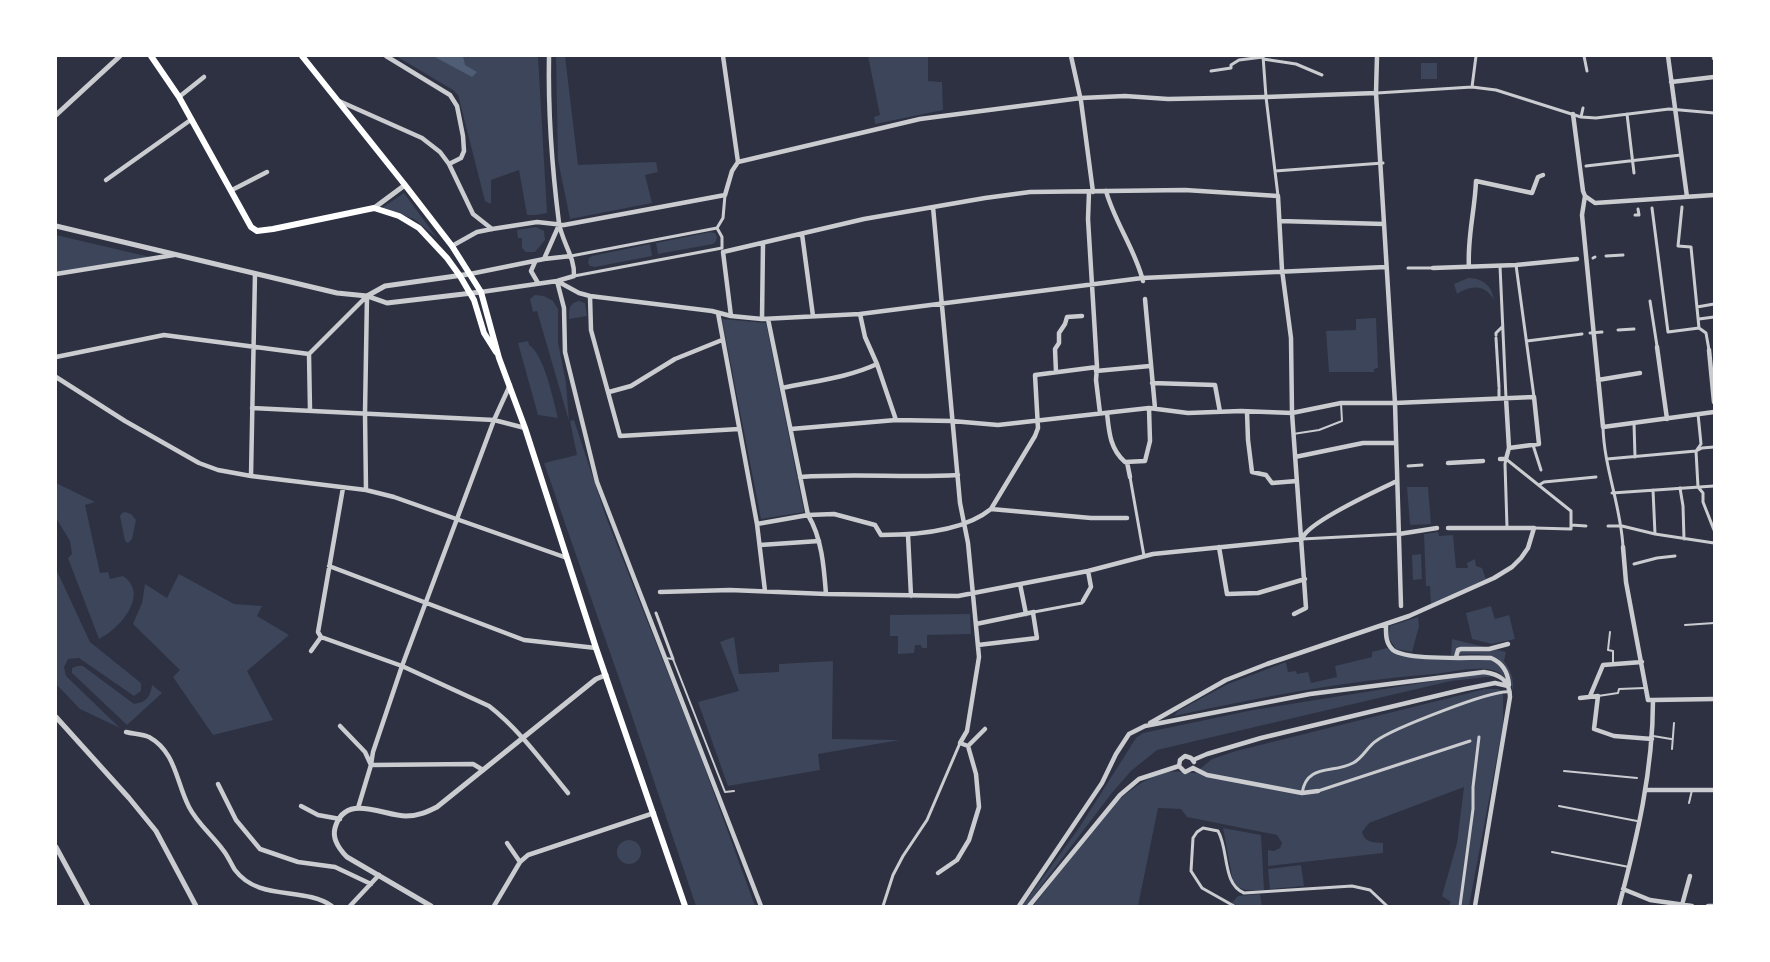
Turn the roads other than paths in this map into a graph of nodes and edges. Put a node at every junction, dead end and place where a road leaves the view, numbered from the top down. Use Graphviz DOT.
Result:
graph roads {
  1 [pos="120,56"];
  2 [pos="151,56"];
  3 [pos="302,56"];
  4 [pos="386,56"];
  5 [pos="549,56"];
  6 [pos="723,56"];
  7 [pos="1071,56"];
  8 [pos="1377,56"];
  9 [pos="1476,56"];
  10 [pos="1584,56"];
  11 [pos="1668,56"];
  12 [pos="1263,57"];
  13 [pos="1211,71"];
  14 [pos="1587,71"];
  15 [pos="1322,75"];
  16 [pos="204,77"];
  17 [pos="1714,77"];
  18 [pos="1671,82"];
  19 [pos="1472,87"];
  20 [pos="1376,93"];
  21 [pos="179,97"];
  22 [pos="1266,97"];
  23 [pos="1080,98"];
  24 [pos="339,101"];
  25 [pos="1583,108"];
  26 [pos="1675,109"];
  27 [pos="1714,113"];
  28 [pos="1573,114"];
  29 [pos="1627,114"];
  30 [pos="56,115"];
  31 [pos="1581,117"];
  32 [pos="192,119"];
  33 [pos="1681,155"];
  34 [pos="1632,161"];
  35 [pos="738,162"];
  36 [pos="1382,163"];
  37 [pos="449,164"];
  38 [pos="1586,166"];
  39 [pos="1275,171"];
  40 [pos="267,172"];
  41 [pos="1634,173"];
  42 [pos="1543,176"];
  43 [pos="106,180"];
  44 [pos="405,184"];
  45 [pos="232,190"];
  46 [pos="1106,191"];
  47 [pos="1091,192"];
  48 [pos="725,195"];
  49 [pos="1714,195"];
  50 [pos="1278,196"];
  51 [pos="1585,196"];
  52 [pos="1687,197"];
  53 [pos="933,207"];
  54 [pos="1682,207"];
  55 [pos="374,208"];
  56 [pos="1652,208"];
  57 [pos="1638,209"];
  58 [pos="1635,215"];
  59 [pos="1280,221"];
  60 [pos="1384,224"];
  61 [pos="560,225"];
  62 [pos="56,226"];
  63 [pos="717,228"];
  64 [pos="492,229"];
  65 [pos="802,234"];
  66 [pos="763,244"];
  67 [pos="452,246"];
  68 [pos="723,250"];
  69 [pos="178,255"];
  70 [pos="1623,255"];
  71 [pos="571,256"];
  72 [pos="1606,256"];
  73 [pos="544,259"];
  74 [pos="1577,259"];
  75 [pos="535,262"];
  76 [pos="1516,265"];
  77 [pos="1500,266"];
  78 [pos="1388,267"];
  79 [pos="1469,267"];
  80 [pos="1408,268"];
  81 [pos="1433,268"];
  82 [pos="1282,270"];
  83 [pos="56,274"];
  84 [pos="255,274"];
  85 [pos="470,274"];
  86 [pos="460,276"];
  87 [pos="574,276"];
  88 [pos="1143,279"];
  89 [pos="557,282"];
  90 [pos="538,283"];
  91 [pos="1092,284"];
  92 [pos="481,292"];
  93 [pos="470,293"];
  94 [pos="368,296"];
  95 [pos="590,296"];
  96 [pos="1144,299"];
  97 [pos="1650,301"];
  98 [pos="1714,304"];
  99 [pos="941,305"];
  100 [pos="1697,307"];
  101 [pos="718,313"];
  102 [pos="860,314"];
  103 [pos="731,316"];
  104 [pos="813,316"];
  105 [pos="1082,316"];
  106 [pos="1714,317"];
  107 [pos="765,319"];
  108 [pos="1699,319"];
  109 [pos="1502,327"];
  110 [pos="1700,328"];
  111 [pos="1634,329"];
  112 [pos="1618,330"];
  113 [pos="1602,332"];
  114 [pos="1592,333"];
  115 [pos="1582,334"];
  116 [pos="722,340"];
  117 [pos="1527,341"];
  118 [pos="253,346"];
  119 [pos="1657,347"];
  120 [pos="1709,350"];
  121 [pos="309,354"];
  122 [pos="56,357"];
  123 [pos="499,358"];
  124 [pos="877,364"];
  125 [pos="1499,365"];
  126 [pos="1150,366"];
  127 [pos="1097,369"];
  128 [pos="1056,372"];
  129 [pos="1640,373"];
  130 [pos="56,377"];
  131 [pos="1598,380"];
  132 [pos="1152,383"];
  133 [pos="510,385"];
  134 [pos="782,388"];
  135 [pos="609,392"];
  136 [pos="1534,397"];
  137 [pos="1499,398"];
  138 [pos="1506,398"];
  139 [pos="1714,402"];
  140 [pos="1341,403"];
  141 [pos="1395,404"];
  142 [pos="252,408"];
  143 [pos="1152,408"];
  144 [pos="310,410"];
  145 [pos="1220,412"];
  146 [pos="1247,412"];
  147 [pos="1714,412"];
  148 [pos="365,413"];
  149 [pos="1103,413"];
  150 [pos="1292,413"];
  151 [pos="1698,414"];
  152 [pos="1667,419"];
  153 [pos="494,420"];
  154 [pos="896,420"];
  155 [pos="952,421"];
  156 [pos="1634,423"];
  157 [pos="1038,425"];
  158 [pos="1603,427"];
  159 [pos="525,428"];
  160 [pos="739,429"];
  161 [pos="791,429"];
  162 [pos="1293,434"];
  163 [pos="1396,443"];
  164 [pos="1533,445"];
  165 [pos="1714,447"];
  166 [pos="1509,448"];
  167 [pos="1696,451"];
  168 [pos="1295,457"];
  169 [pos="1635,457"];
  170 [pos="1500,459"];
  171 [pos="1607,459"];
  172 [pos="1483,460"];
  173 [pos="1127,462"];
  174 [pos="1506,462"];
  175 [pos="1448,463"];
  176 [pos="1422,465"];
  177 [pos="1408,466"];
  178 [pos="1541,470"];
  179 [pos="958,475"];
  180 [pos="251,476"];
  181 [pos="800,477"];
  182 [pos="1130,477"];
  183 [pos="1596,477"];
  184 [pos="1298,481"];
  185 [pos="1397,481"];
  186 [pos="1539,485"];
  187 [pos="1714,486"];
  188 [pos="1698,487"];
  189 [pos="343,488"];
  190 [pos="1680,488"];
  191 [pos="366,490"];
  192 [pos="1653,490"];
  193 [pos="1612,493"];
  194 [pos="991,509"];
  195 [pos="808,515"];
  196 [pos="1127,518"];
  197 [pos="1137,518"];
  198 [pos="457,520"];
  199 [pos="757,524"];
  200 [pos="963,525"];
  201 [pos="1586,526"];
  202 [pos="1608,526"];
  203 [pos="1622,526"];
  204 [pos="1507,527"];
  205 [pos="1571,527"];
  206 [pos="1437,528"];
  207 [pos="1448,528"];
  208 [pos="1534,528"];
  209 [pos="1714,530"];
  210 [pos="1399,534"];
  211 [pos="1655,534"];
  212 [pos="908,535"];
  213 [pos="1302,539"];
  214 [pos="1684,539"];
  215 [pos="819,541"];
  216 [pos="1714,543"];
  217 [pos="760,545"];
  218 [pos="1219,547"];
  219 [pos="1623,547"];
  220 [pos="1144,556"];
  221 [pos="1675,556"];
  222 [pos="569,559"];
  223 [pos="1629,565"];
  224 [pos="329,566"];
  225 [pos="1088,571"];
  226 [pos="1305,579"];
  227 [pos="1020,584"];
  228 [pos="765,591"];
  229 [pos="660,592"];
  230 [pos="826,594"];
  231 [pos="972,594"];
  232 [pos="911,596"];
  233 [pos="1083,601"];
  234 [pos="426,602"];
  235 [pos="1401,606"];
  236 [pos="1033,612"];
  237 [pos="656,613"];
  238 [pos="1026,614"];
  239 [pos="1294,614"];
  240 [pos="1714,623"];
  241 [pos="976,624"];
  242 [pos="1386,624"];
  243 [pos="1685,625"];
  244 [pos="1610,632"];
  245 [pos="321,637"];
  246 [pos="1508,644"];
  247 [pos="978,645"];
  248 [pos="596,648"];
  249 [pos="311,651"];
  250 [pos="1456,657"];
  251 [pos="665,658"];
  252 [pos="673,659"];
  253 [pos="1642,662"];
  254 [pos="1613,664"];
  255 [pos="402,666"];
  256 [pos="606,675"];
  257 [pos="1646,688"];
  258 [pos="1509,689"];
  259 [pos="1590,696"];
  260 [pos="1598,696"];
  261 [pos="1580,698"];
  262 [pos="1714,699"];
  263 [pos="1653,700"];
  264 [pos="56,717"];
  265 [pos="1674,723"];
  266 [pos="340,726"];
  267 [pos="1145,726"];
  268 [pos="986,729"];
  269 [pos="126,732"];
  270 [pos="1479,737"];
  271 [pos="1653,737"];
  272 [pos="522,738"];
  273 [pos="1671,739"];
  274 [pos="1470,741"];
  275 [pos="960,743"];
  276 [pos="968,746"];
  277 [pos="1672,749"];
  278 [pos="1193,760"];
  279 [pos="371,765"];
  280 [pos="1179,766"];
  281 [pos="1193,768"];
  282 [pos="483,770"];
  283 [pos="1564,771"];
  284 [pos="1637,778"];
  285 [pos="218,784"];
  286 [pos="1647,790"];
  287 [pos="1692,790"];
  288 [pos="1714,790"];
  289 [pos="734,791"];
  290 [pos="1318,791"];
  291 [pos="1302,793"];
  292 [pos="568,794"];
  293 [pos="1689,802"];
  294 [pos="301,806"];
  295 [pos="1559,806"];
  296 [pos="358,808"];
  297 [pos="654,813"];
  298 [pos="340,819"];
  299 [pos="1640,822"];
  300 [pos="507,843"];
  301 [pos="56,847"];
  302 [pos="1552,852"];
  303 [pos="520,862"];
  304 [pos="1629,867"];
  305 [pos="938,873"];
  306 [pos="379,875"];
  307 [pos="1690,876"];
  308 [pos="371,884"];
  309 [pos="1307,888"];
  310 [pos="1623,889"];
  311 [pos="1307,893"];
  312 [pos="1682,905"];
  313 [pos="88,906"];
  314 [pos="196,906"];
  315 [pos="332,906"];
  316 [pos="350,906"];
  317 [pos="431,906"];
  318 [pos="494,906"];
  319 [pos="685,906"];
  320 [pos="761,906"];
  321 [pos="884,906"];
  322 [pos="1019,906"];
  323 [pos="1029,906"];
  324 [pos="1234,906"];
  325 [pos="1387,906"];
  326 [pos="1460,906"];
  327 [pos="1475,906"];
  328 [pos="1619,906"];
  329 [pos="1692,906"];
  330 [pos="1708,906"];
  331 [pos="1714,906"];
  1 -- 30 [label="street"];
  2 -- 21 [label="main road"];
  3 -- 24 [label="main road"];
  4 -- 37 [label="street"];
  5 -- 61 [label="street"];
  6 -- 35 [label="street"];
  7 -- 23 [label="street"];
  8 -- 20 [label="street"];
  9 -- 19 [label="street"];
  10 -- 14 [label="street"];
  11 -- 18 [label="street"];
  12 -- 13 [label="street"];
  12 -- 15 [label="street"];
  12 -- 22 [label="street"];
  16 -- 21 [label="street"];
  17 -- 18 [label="street"];
  18 -- 26 [label="street"];
  19 -- 20 [label="street"];
  19 -- 28 [label="street"];
  20 -- 22 [label="street"];
  20 -- 36 [label="street"];
  21 -- 32 [label="main road"];
  22 -- 23 [label="street"];
  22 -- 39 [label="street"];
  23 -- 35 [label="street"];
  23 -- 47 [label="street"];
  24 -- 37 [label="street"];
  24 -- 44 [label="main road"];
  25 -- 31 [label="street"];
  26 -- 27 [label="street"];
  26 -- 29 [label="street"];
  26 -- 33 [label="street"];
  28 -- 31 [label="street"];
  28 -- 51 [label="street"];
  29 -- 31 [label="street"];
  29 -- 34 [label="street"];
  32 -- 43 [label="street"];
  32 -- 45 [label="main road"];
  33 -- 34 [label="street"];
  33 -- 52 [label="street"];
  34 -- 38 [label="street"];
  34 -- 41 [label="street"];
  35 -- 48 [label="street"];
  36 -- 39 [label="street"];
  36 -- 60 [label="street"];
  37 -- 64 [label="street"];
  39 -- 50 [label="street"];
  40 -- 45 [label="street"];
  42 -- 79 [label="street"];
  44 -- 55 [label="street"];
  44 -- 67 [label="main road"];
  45 -- 55 [label="main road"];
  46 -- 47 [label="street"];
  46 -- 50 [label="street"];
  46 -- 88 [label="street"];
  47 -- 53 [label="street"];
  47 -- 91 [label="street"];
  48 -- 61 [label="street"];
  48 -- 63 [label="street"];
  49 -- 52 [label="street"];
  50 -- 59 [label="street"];
  51 -- 52 [label="street"];
  51 -- 114 [label="street"];
  53 -- 65 [label="street"];
  53 -- 99 [label="street"];
  54 -- 100 [label="street"];
  55 -- 86 [label="main road"];
  56 -- 110 [label="street"];
  57 -- 58 [label="street"];
  59 -- 60 [label="street"];
  59 -- 82 [label="street"];
  60 -- 78 [label="street"];
  61 -- 64 [label="street"];
  61 -- 71 [label="street"];
  61 -- 73 [label="street"];
  62 -- 69 [label="street"];
  63 -- 68 [label="street"];
  63 -- 71 [label="street"];
  64 -- 67 [label="street"];
  65 -- 66 [label="street"];
  65 -- 104 [label="street"];
  66 -- 68 [label="street"];
  66 -- 107 [label="street"];
  67 -- 85 [label="main road"];
  68 -- 87 [label="street"];
  68 -- 103 [label="street"];
  69 -- 83 [label="street"];
  69 -- 84 [label="street"];
  70 -- 72 [label="street"];
  71 -- 73 [label="street"];
  71 -- 87 [label="street"];
  73 -- 75 [label="street"];
  74 -- 76 [label="street"];
  75 -- 85 [label="street"];
  75 -- 90 [label="street"];
  76 -- 77 [label="street"];
  76 -- 117 [label="street"];
  77 -- 79 [label="street"];
  77 -- 109 [label="street"];
  78 -- 82 [label="street"];
  78 -- 141 [label="street"];
  79 -- 81 [label="street"];
  80 -- 81 [label="street"];
  82 -- 88 [label="street"];
  82 -- 150 [label="street"];
  84 -- 94 [label="street"];
  84 -- 118 [label="street"];
  85 -- 86 [label="street"];
  85 -- 92 [label="main road"];
  86 -- 93 [label="main road"];
  86 -- 94 [label="street"];
  87 -- 89 [label="street"];
  88 -- 91 [label="street"];
  89 -- 90 [label="street"];
  89 -- 95 [label="street"];
  89 -- 251 [label="street"];
  90 -- 92 [label="street"];
  91 -- 99 [label="street"];
  91 -- 127 [label="street"];
  92 -- 93 [label="street"];
  92 -- 123 [label="main road"];
  93 -- 94 [label="street"];
  93 -- 123 [label="main road"];
  94 -- 121 [label="street"];
  94 -- 148 [label="street"];
  95 -- 101 [label="street"];
  95 -- 135 [label="street"];
  96 -- 126 [label="street"];
  97 -- 119 [label="street"];
  98 -- 100 [label="street"];
  99 -- 102 [label="street"];
  99 -- 155 [label="street"];
  100 -- 108 [label="street"];
  101 -- 103 [label="street"];
  101 -- 116 [label="street"];
  102 -- 104 [label="street"];
  102 -- 124 [label="street"];
  103 -- 107 [label="street"];
  104 -- 107 [label="street"];
  105 -- 128 [label="street"];
  106 -- 108 [label="street"];
  107 -- 134 [label="street"];
  108 -- 110 [label="street"];
  109 -- 125 [label="street"];
  109 -- 125 [label="street"];
  110 -- 120 [label="street"];
  111 -- 112 [label="street"];
  113 -- 114 [label="street"];
  114 -- 131 [label="street"];
  115 -- 117 [label="street"];
  116 -- 135 [label="street"];
  116 -- 160 [label="street"];
  117 -- 136 [label="street"];
  118 -- 121 [label="street"];
  118 -- 122 [label="street"];
  118 -- 142 [label="street"];
  119 -- 152 [label="street"];
  120 -- 139 [label="street"];
  121 -- 144 [label="street"];
  123 -- 133 [label="main road"];
  124 -- 134 [label="street"];
  124 -- 154 [label="street"];
  125 -- 137 [label="street"];
  125 -- 138 [label="street"];
  126 -- 127 [label="street"];
  126 -- 132 [label="street"];
  127 -- 128 [label="street"];
  127 -- 149 [label="street"];
  128 -- 157 [label="street"];
  129 -- 131 [label="street"];
  130 -- 180 [label="street"];
  131 -- 158 [label="street"];
  132 -- 143 [label="street"];
  132 -- 145 [label="street"];
  133 -- 153 [label="street"];
  133 -- 159 [label="main road"];
  134 -- 161 [label="street"];
  135 -- 160 [label="street"];
  136 -- 138 [label="street"];
  136 -- 164 [label="street"];
  137 -- 138 [label="street"];
  137 -- 141 [label="street"];
  138 -- 166 [label="street"];
  140 -- 141 [label="street"];
  140 -- 150 [label="street"];
  140 -- 162 [label="lane"];
  141 -- 163 [label="street"];
  142 -- 144 [label="street"];
  142 -- 180 [label="street"];
  143 -- 145 [label="street"];
  143 -- 149 [label="street"];
  143 -- 173 [label="street"];
  144 -- 148 [label="street"];
  145 -- 146 [label="street"];
  146 -- 150 [label="street"];
  146 -- 184 [label="street"];
  147 -- 151 [label="street"];
  148 -- 153 [label="street"];
  148 -- 191 [label="street"];
  149 -- 157 [label="street"];
  149 -- 173 [label="street"];
  150 -- 162 [label="street"];
  151 -- 152 [label="street"];
  151 -- 167 [label="street"];
  152 -- 156 [label="street"];
  153 -- 159 [label="street"];
  153 -- 198 [label="street"];
  154 -- 155 [label="street"];
  154 -- 161 [label="street"];
  155 -- 157 [label="street"];
  155 -- 179 [label="street"];
  156 -- 158 [label="street"];
  156 -- 169 [label="street"];
  157 -- 194 [label="street"];
  158 -- 171 [label="street"];
  159 -- 222 [label="main road"];
  160 -- 199 [label="street"];
  161 -- 181 [label="street"];
  162 -- 168 [label="street"];
  163 -- 168 [label="street"];
  163 -- 185 [label="street"];
  164 -- 166 [label="street"];
  164 -- 178 [label="street"];
  165 -- 167 [label="street"];
  166 -- 174 [label="street"];
  167 -- 169 [label="street"];
  167 -- 188 [label="street"];
  168 -- 184 [label="street"];
  169 -- 171 [label="street"];
  170 -- 174 [label="street"];
  171 -- 193 [label="street"];
  172 -- 175 [label="street"];
  173 -- 182 [label="street"];
  174 -- 186 [label="street"];
  174 -- 204 [label="street"];
  176 -- 177 [label="street"];
  179 -- 181 [label="street"];
  179 -- 200 [label="street"];
  180 -- 189 [label="street"];
  181 -- 195 [label="street"];
  182 -- 197 [label="street"];
  183 -- 186 [label="street"];
  184 -- 213 [label="street"];
  185 -- 210 [label="street"];
  185 -- 213 [label="street"];
  186 -- 205 [label="street"];
  187 -- 188 [label="street"];
  188 -- 190 [label="street"];
  188 -- 209 [label="street"];
  189 -- 191 [label="street"];
  189 -- 224 [label="street"];
  190 -- 192 [label="street"];
  190 -- 214 [label="street"];
  191 -- 198 [label="street"];
  192 -- 193 [label="street"];
  192 -- 211 [label="street"];
  193 -- 203 [label="street"];
  194 -- 196 [label="street"];
  194 -- 200 [label="street"];
  195 -- 199 [label="street"];
  195 -- 212 [label="street"];
  195 -- 215 [label="street"];
  196 -- 197 [label="street"];
  197 -- 220 [label="street"];
  198 -- 222 [label="street"];
  198 -- 234 [label="street"];
  199 -- 217 [label="street"];
  200 -- 212 [label="street"];
  200 -- 231 [label="street"];
  201 -- 205 [label="street"];
  202 -- 203 [label="street"];
  203 -- 211 [label="street"];
  203 -- 219 [label="street"];
  204 -- 207 [label="street"];
  204 -- 208 [label="street"];
  205 -- 208 [label="street"];
  206 -- 210 [label="street"];
  208 -- 242 [label="street"];
  210 -- 213 [label="street"];
  210 -- 235 [label="street"];
  211 -- 214 [label="street"];
  212 -- 232 [label="street"];
  213 -- 218 [label="street"];
  213 -- 226 [label="street"];
  214 -- 216 [label="street"];
  215 -- 217 [label="street"];
  215 -- 230 [label="street"];
  217 -- 228 [label="street"];
  218 -- 220 [label="street"];
  218 -- 226 [label="street"];
  219 -- 223 [label="street"];
  220 -- 225 [label="street"];
  221 -- 223 [label="street"];
  222 -- 248 [label="main road"];
  223 -- 253 [label="street"];
  224 -- 234 [label="street"];
  224 -- 245 [label="street"];
  225 -- 227 [label="street"];
  225 -- 233 [label="street"];
  226 -- 239 [label="street"];
  227 -- 231 [label="street"];
  227 -- 238 [label="street"];
  228 -- 229 [label="street"];
  228 -- 230 [label="street"];
  230 -- 232 [label="street"];
  231 -- 232 [label="street"];
  231 -- 241 [label="street"];
  233 -- 236 [label="street"];
  234 -- 248 [label="street"];
  234 -- 255 [label="street"];
  236 -- 238 [label="street"];
  236 -- 247 [label="street"];
  237 -- 252 [label="street"];
  238 -- 241 [label="street"];
  240 -- 243 [label="lane"];
  241 -- 247 [label="street"];
  242 -- 250 [label="street"];
  242 -- 267 [label="street"];
  244 -- 254 [label="lane"];
  245 -- 249 [label="street"];
  245 -- 255 [label="street"];
  246 -- 250 [label="street"];
  247 -- 275 [label="street"];
  248 -- 256 [label="main road"];
  250 -- 258 [label="street"];
  251 -- 252 [label="lane"];
  251 -- 320 [label="street"];
  252 -- 289 [label="lane"];
  253 -- 254 [label="street"];
  253 -- 257 [label="street"];
  254 -- 259 [label="street"];
  255 -- 272 [label="street"];
  255 -- 279 [label="street"];
  256 -- 272 [label="street"];
  256 -- 297 [label="main road"];
  257 -- 260 [label="lane"];
  257 -- 263 [label="street"];
  258 -- 267 [label="street"];
  258 -- 278 [label="street"];
  258 -- 291 [label="street"];
  258 -- 327 [label="street"];
  259 -- 260 [label="street"];
  259 -- 261 [label="street"];
  260 -- 271 [label="street"];
  262 -- 263 [label="street"];
  263 -- 271 [label="street"];
  264 -- 314 [label="street"];
  265 -- 273 [label="lane"];
  266 -- 279 [label="street"];
  267 -- 322 [label="street"];
  268 -- 276 [label="street"];
  269 -- 315 [label="street"];
  270 -- 326 [label="street"];
  271 -- 273 [label="lane"];
  271 -- 286 [label="street"];
  272 -- 282 [label="street"];
  272 -- 292 [label="street"];
  273 -- 277 [label="lane"];
  274 -- 290 [label="street"];
  275 -- 276 [label="street"];
  275 -- 321 [label="street"];
  276 -- 305 [label="street"];
  278 -- 280 [label="street"];
  278 -- 281 [label="street"];
  279 -- 282 [label="street"];
  279 -- 296 [label="street"];
  280 -- 281 [label="street"];
  280 -- 323 [label="street"];
  281 -- 291 [label="street"];
  282 -- 296 [label="street"];
  283 -- 284 [label="lane"];
  285 -- 308 [label="street"];
  286 -- 287 [label="street"];
  286 -- 299 [label="street"];
  287 -- 288 [label="street"];
  287 -- 293 [label="lane"];
  290 -- 291 [label="street"];
  294 -- 298 [label="street"];
  295 -- 299 [label="lane"];
  296 -- 298 [label="street"];
  297 -- 303 [label="street"];
  297 -- 319 [label="main road"];
  298 -- 306 [label="street"];
  299 -- 304 [label="street"];
  300 -- 303 [label="street"];
  301 -- 313 [label="street"];
  302 -- 304 [label="lane"];
  303 -- 318 [label="street"];
  304 -- 310 [label="street"];
  306 -- 308 [label="street"];
  306 -- 317 [label="street"];
  307 -- 312 [label="street"];
  308 -- 316 [label="street"];
  309 -- 311 [label="street"];
  309 -- 324 [label="street"];
  309 -- 325 [label="street"];
  310 -- 312 [label="street"];
  310 -- 328 [label="street"];
  312 -- 329 [label="street"];
  330 -- 331 [label="street"];
}
